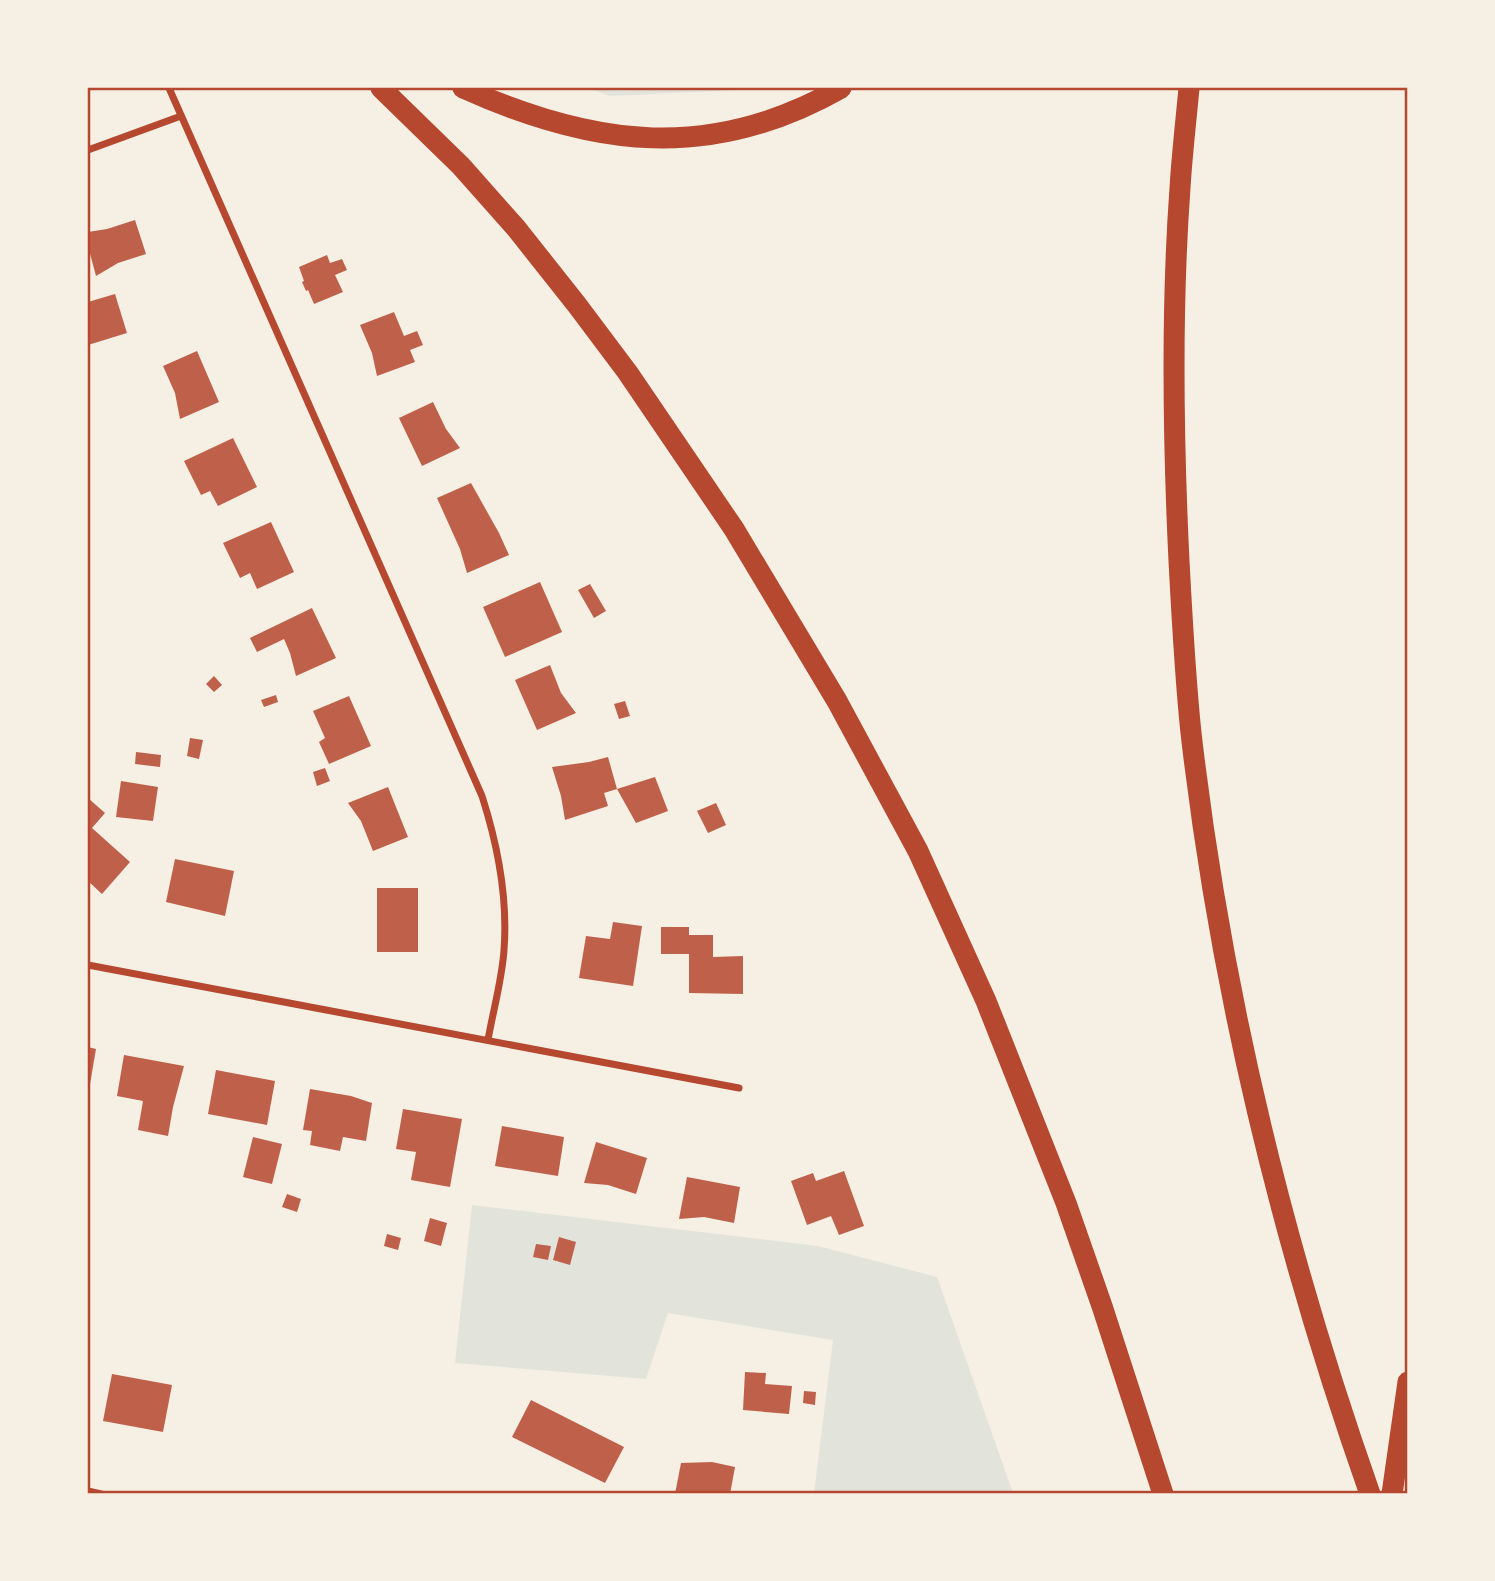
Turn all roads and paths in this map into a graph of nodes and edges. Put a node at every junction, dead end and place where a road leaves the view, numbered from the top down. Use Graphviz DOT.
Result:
graph roads {
  1 [pos="169,88"];
  2 [pos="381,88"];
  3 [pos="463,88"];
  4 [pos="841,88"];
  5 [pos="1189,88"];
  6 [pos="181,116"];
  7 [pos="88,150"];
  8 [pos="88,965"];
  9 [pos="488,1041"];
  10 [pos="739,1088"];
  11 [pos="1408,1382"];
  12 [pos="88,1491"];
  13 [pos="101,1493"];
  14 [pos="1163,1493"];
  15 [pos="1370,1493"];
  16 [pos="1392,1493"];
  1 -- 6 [label="street"];
  2 -- 14 [label="highway"];
  3 -- 4 [label="highway"];
  5 -- 15 [label="highway"];
  6 -- 7 [label="street"];
  6 -- 9 [label="street"];
  8 -- 9 [label="street"];
  9 -- 10 [label="street"];
  11 -- 16 [label="highway"];
  12 -- 13 [label="street"];
}
